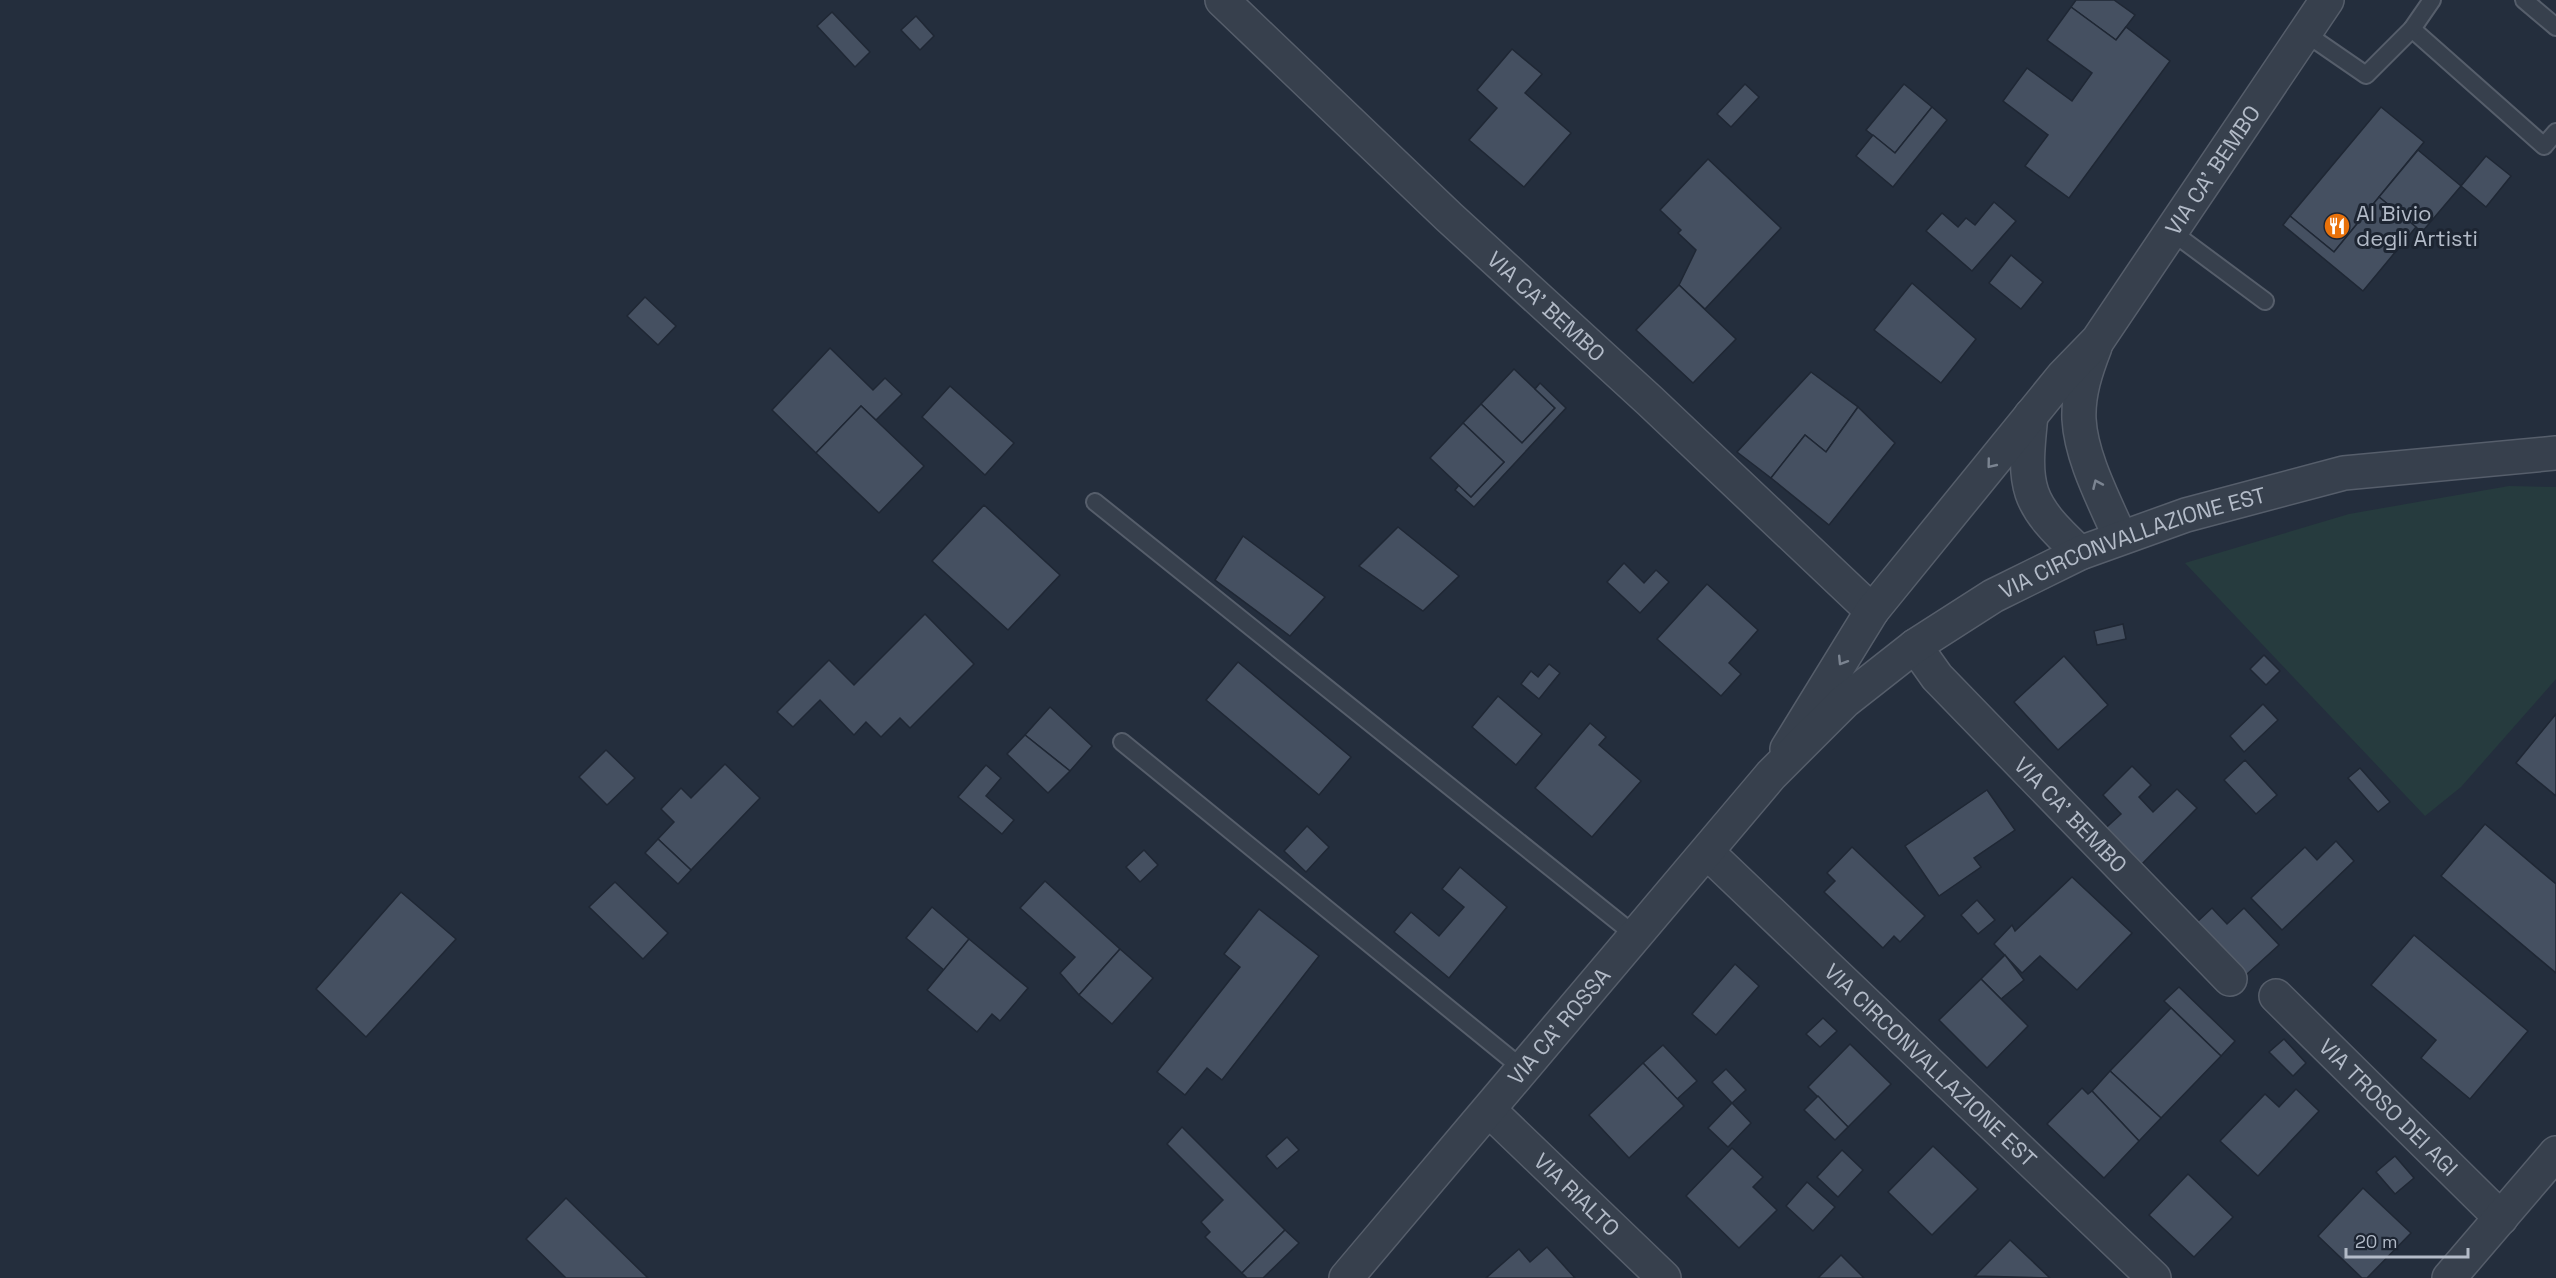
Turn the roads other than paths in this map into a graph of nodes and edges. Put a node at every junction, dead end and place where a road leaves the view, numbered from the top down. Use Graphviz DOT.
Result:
graph roads {
  1 [pos="1222,0"];
  2 [pos="2327,0"];
  3 [pos="2432,0"];
  4 [pos="2524,0"];
  5 [pos="2556,27"];
  6 [pos="2412,29"];
  7 [pos="2305,33"];
  8 [pos="2556,132"];
  9 [pos="2172,232"];
  10 [pos="2265,301"];
  11 [pos="2098,340"];
  12 [pos="2031,415"];
  13 [pos="2556,453"];
  14 [pos="1095,502"];
  15 [pos="2121,537"];
  16 [pos="2080,554"];
  17 [pos="1872,611"];
  18 [pos="1915,646"];
  19 [pos="1122,742"];
  20 [pos="1771,775"];
  21 [pos="1707,852"];
  22 [pos="1636,936"];
  23 [pos="2230,979"];
  24 [pos="2276,996"];
  25 [pos="1523,1069"];
  26 [pos="1489,1110"];
  27 [pos="2556,1152"];
  28 [pos="2501,1218"];
  29 [pos="1346,1278"];
  30 [pos="1664,1278"];
  31 [pos="2154,1278"];
  32 [pos="2449,1278"];
  1 -- 17 [label="street, VIA CA' BEMBO"];
  2 -- 7 [label="street, VIA CA' BEMBO"];
  3 -- 6 [label="lane"];
  4 -- 5 [label="lane"];
  6 -- 7 [label="lane"];
  6 -- 8 [label="lane"];
  7 -- 9 [label="street, VIA CA' BEMBO"];
  9 -- 10 [label="lane"];
  9 -- 11 [label="street, VIA CA' BEMBO"];
  11 -- 12 [label="street, VIA CA' BEMBO"];
  15 -- 11 [label="street, VIA CA' BEMBO, one-way"];
  12 -- 16 [label="street"];
  12 -- 17 [label="street, VIA CA' BEMBO, one-way"];
  13 -- 15 [label="street, VIA CIRCONVALLAZIONE EST"];
  14 -- 22 [label="lane"];
  15 -- 16 [label="street, VIA CIRCONVALLAZIONE EST"];
  16 -- 18 [label="street, VIA CIRCONVALLAZIONE EST"];
  17 -- 20 [label="street, VIA CA' BEMBO, one-way"];
  18 -- 20 [label="street, VIA CIRCONVALLAZIONE EST"];
  18 -- 23 [label="street, VIA CA' BEMBO"];
  19 -- 25 [label="lane"];
  20 -- 21 [label="street, VIA CA' ROSSA"];
  21 -- 22 [label="street, VIA CA' ROSSA"];
  21 -- 31 [label="street, VIA CIRCONVALLAZIONE EST"];
  22 -- 25 [label="street, VIA CA' ROSSA"];
  24 -- 28 [label="street, VIA TROSO DEI AGI"];
  25 -- 26 [label="street, VIA CA' ROSSA"];
  26 -- 29 [label="street, VIA CA' ROSSA"];
  26 -- 30 [label="street, VIA RIALTO"];
  27 -- 28 [label="street"];
  28 -- 32 [label="street"];
}
